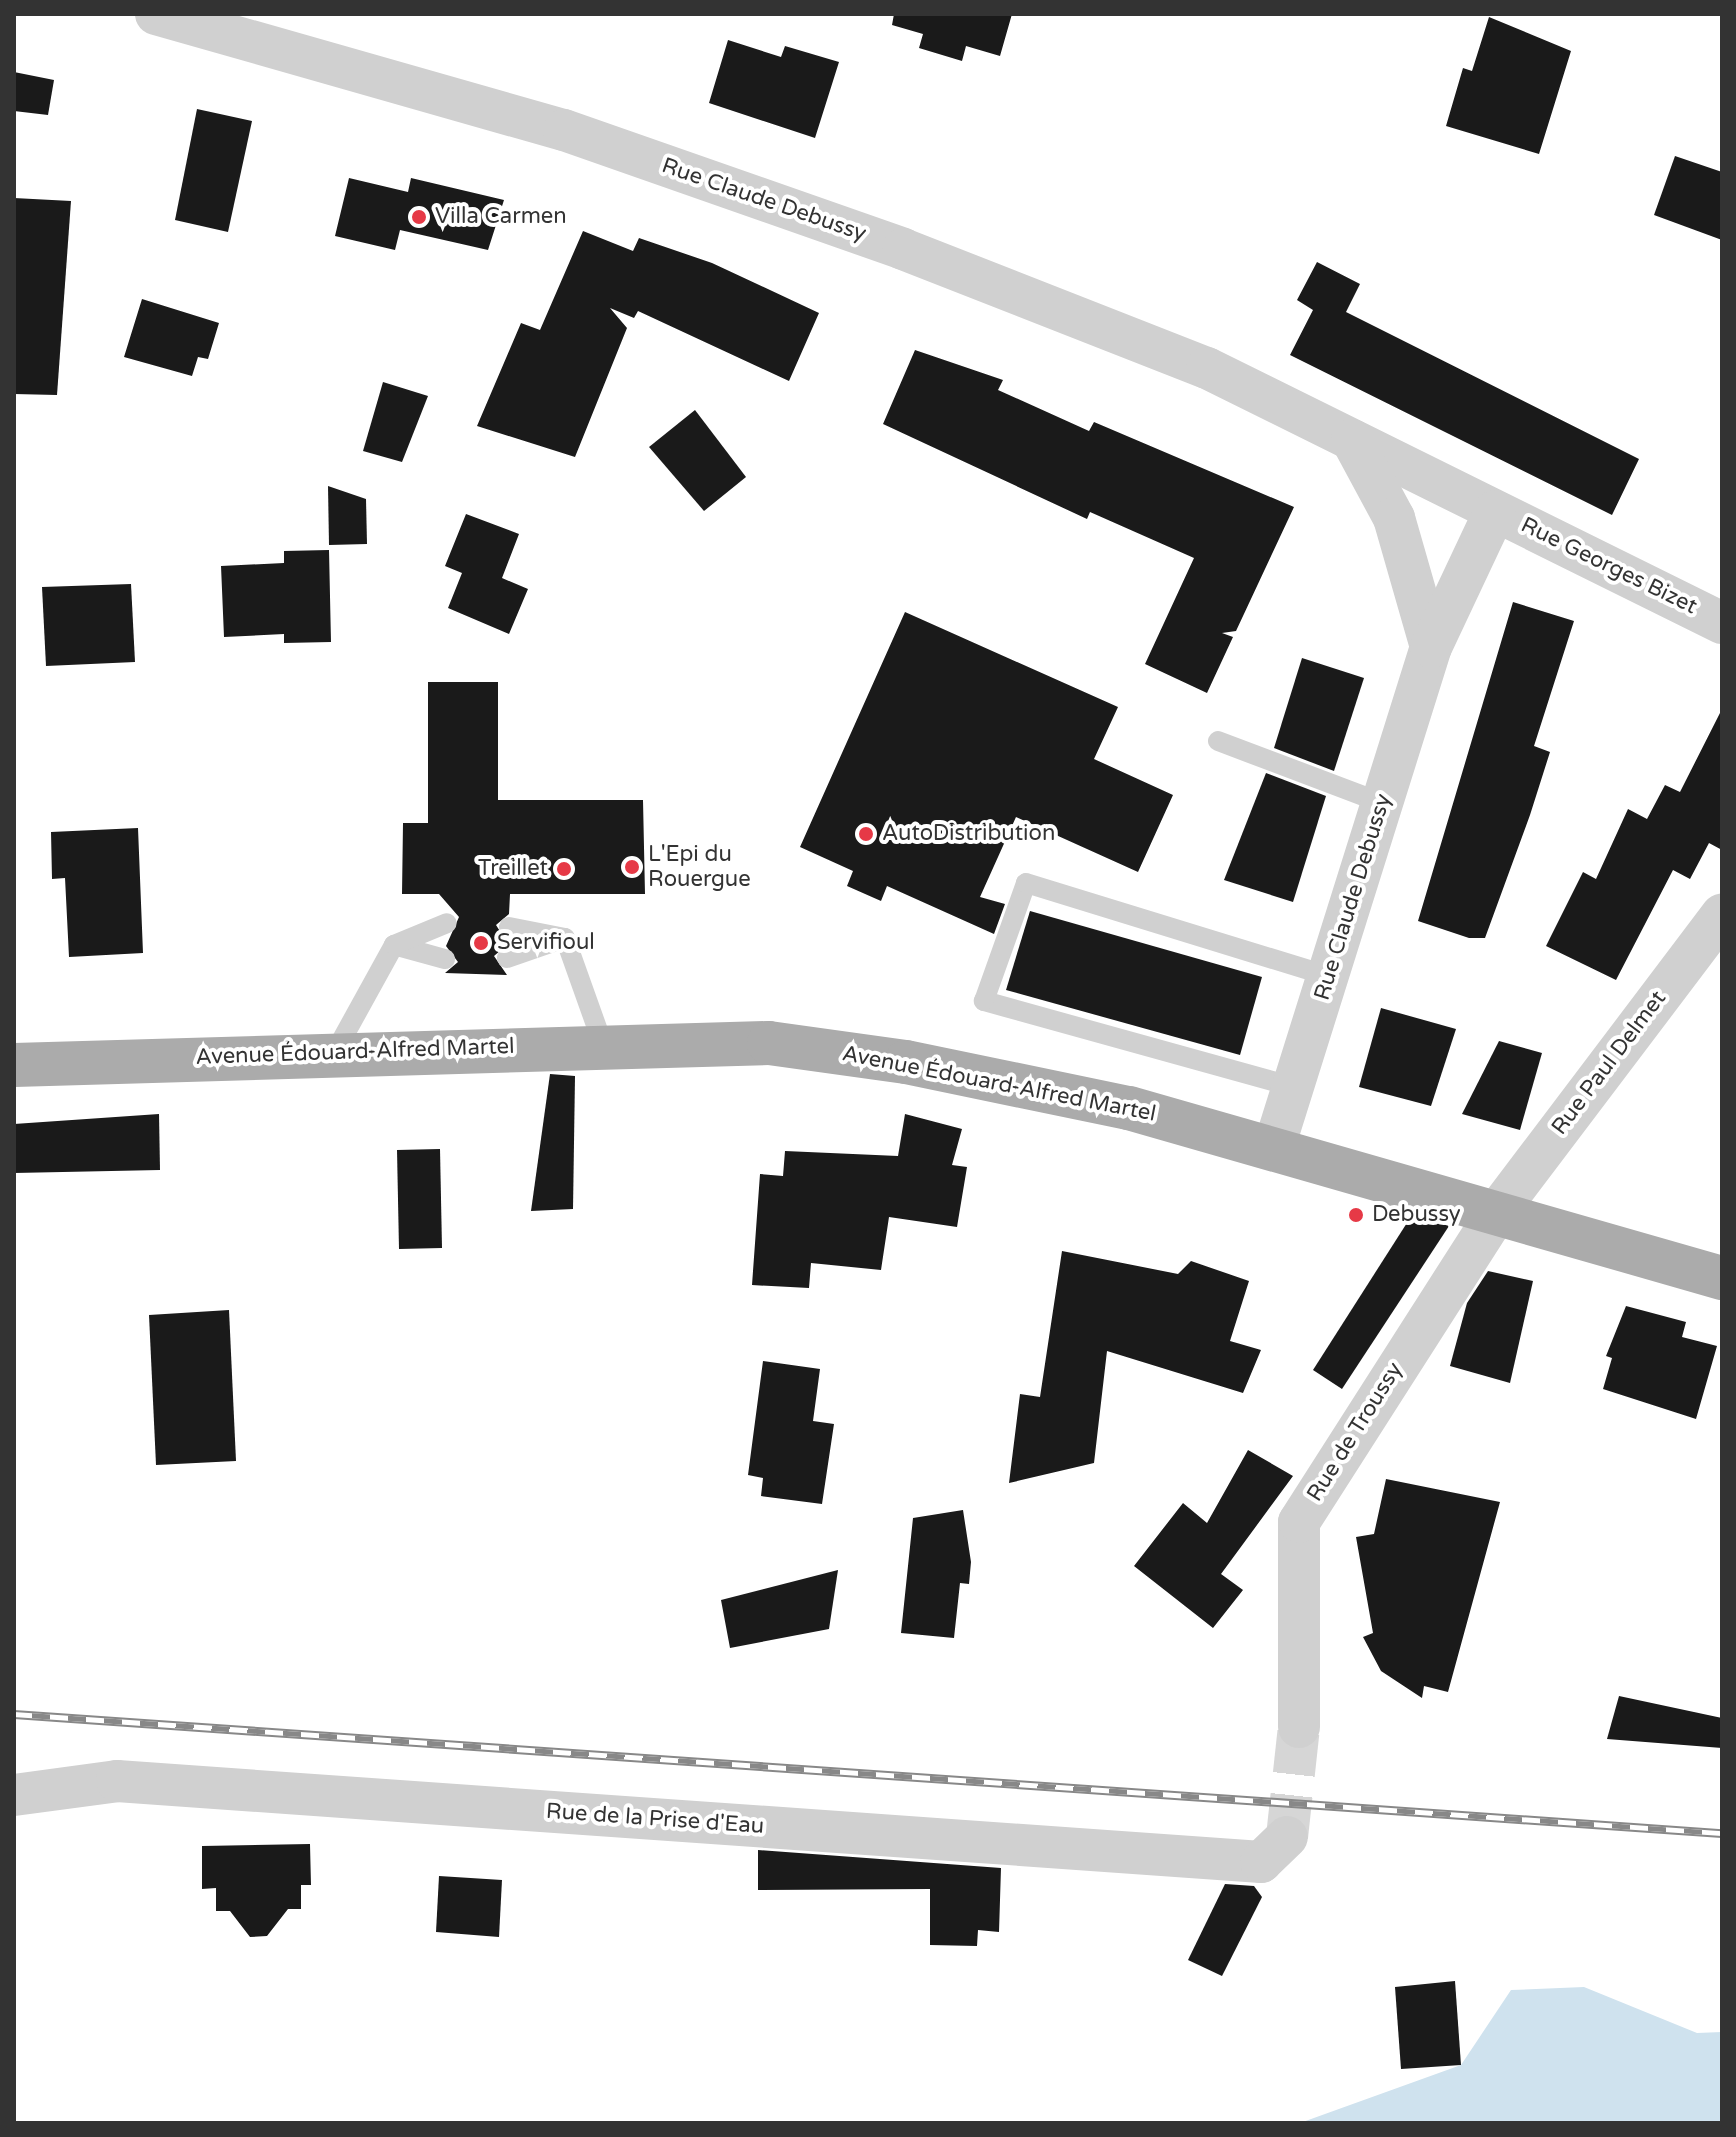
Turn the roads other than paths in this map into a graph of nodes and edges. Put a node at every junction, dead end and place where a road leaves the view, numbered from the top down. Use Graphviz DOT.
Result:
graph roads {
  1 [pos="156,14"];
  2 [pos="1352,440"];
  3 [pos="1495,511"];
  4 [pos="1722,623"];
  5 [pos="1431,647"];
  6 [pos="1218,741"];
  7 [pos="1382,803"];
  8 [pos="1722,914"];
  9 [pos="447,923"];
  10 [pos="509,927"];
  11 [pos="565,938"];
  12 [pos="394,945"];
  13 [pos="507,958"];
  14 [pos="445,959"];
  15 [pos="1328,976"];
  16 [pos="602,1042"];
  17 [pos="335,1052"];
  18 [pos="14,1065"];
  19 [pos="1294,1087"];
  20 [pos="1274,1147"];
  21 [pos="1497,1212"];
  22 [pos="1721,1276"];
  23 [pos="1299,1727"];
  24 [pos="14,1795"];
  25 [pos="1287,1837"];
  1 -- 2 [label="street, Rue Claude Debussy"];
  2 -- 3 [label="street, Rue Claude Debussy"];
  2 -- 5 [label="street"];
  3 -- 4 [label="street, Rue Georges Bizet"];
  3 -- 5 [label="street, Rue Claude Debussy"];
  5 -- 7 [label="street, Rue Claude Debussy"];
  6 -- 7 [label="lane"];
  7 -- 15 [label="street, Rue Claude Debussy"];
  8 -- 21 [label="street, Rue Paul Delmet"];
  9 -- 12 [label="lane"];
  10 -- 11 [label="lane"];
  11 -- 13 [label="lane"];
  11 -- 16 [label="lane"];
  12 -- 14 [label="lane"];
  12 -- 17 [label="lane"];
  15 -- 19 [label="street, Rue Claude Debussy"];
  15 -- 19 [label="lane"];
  16 -- 17 [label="main road, Avenue Édouard-Alfred Martel"];
  16 -- 20 [label="main road, Avenue Édouard-Alfred Martel"];
  17 -- 18 [label="main road, Avenue Édouard-Alfred Martel"];
  19 -- 20 [label="street, Rue Claude Debussy"];
  20 -- 21 [label="main road, Avenue Édouard-Alfred Martel"];
  21 -- 22 [label="main road, Avenue Édouard-Alfred Martel"];
  21 -- 23 [label="street, Rue de Troussy"];
  24 -- 25 [label="street, Rue de la Prise d'Eau"];
}
